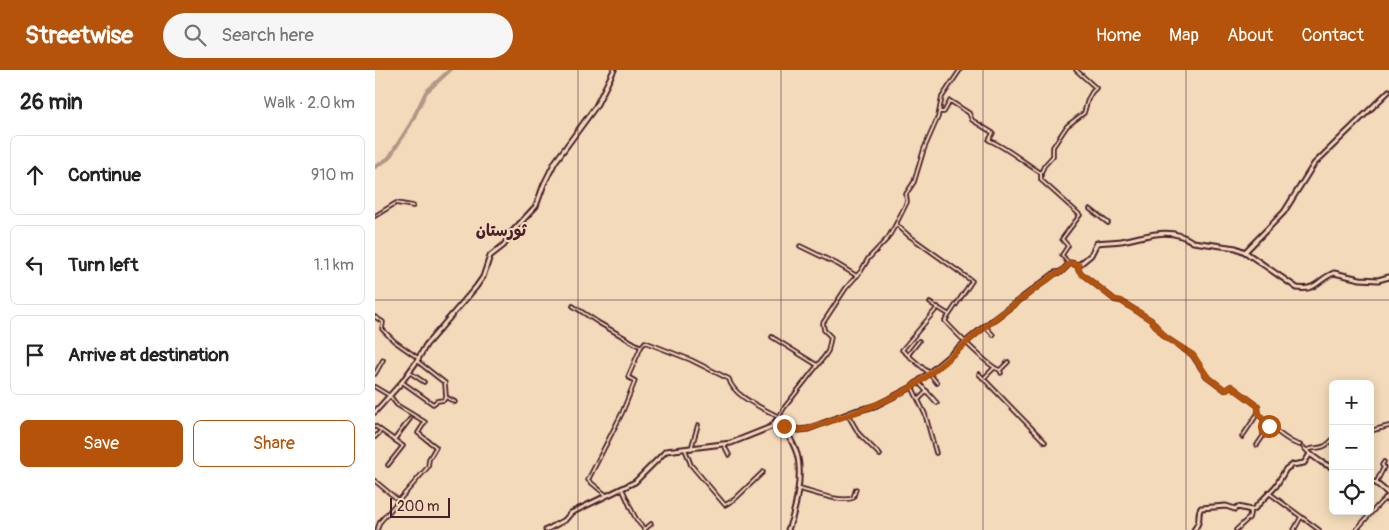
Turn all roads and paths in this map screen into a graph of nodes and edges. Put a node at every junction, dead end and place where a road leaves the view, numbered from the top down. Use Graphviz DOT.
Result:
graph roads {
  1 [pos="613,70"];
  2 [pos="960,70"];
  3 [pos="1076,70"];
  4 [pos="1389,91"];
  5 [pos="939,113"];
  6 [pos="1041,173"];
  7 [pos="413,206"];
  8 [pos="1090,209"];
  9 [pos="375,216"];
  10 [pos="1108,223"];
  11 [pos="896,224"];
  12 [pos="800,246"];
  13 [pos="1245,252"];
  14 [pos="1069,264"];
  15 [pos="1079,265"];
  16 [pos="857,276"];
  17 [pos="1389,277"];
  18 [pos="930,303"];
  19 [pos="573,306"];
  20 [pos="938,307"];
  21 [pos="947,314"];
  22 [pos="375,317"];
  23 [pos="985,326"];
  24 [pos="993,336"];
  25 [pos="772,337"];
  26 [pos="919,340"];
  27 [pos="966,343"];
  28 [pos="641,347"];
  29 [pos="908,355"];
  30 [pos="383,360"];
  31 [pos="417,360"];
  32 [pos="1008,362"];
  33 [pos="817,366"];
  34 [pos="994,368"];
  35 [pos="409,372"];
  36 [pos="929,373"];
  37 [pos="375,374"];
  38 [pos="979,374"];
  39 [pos="984,378"];
  40 [pos="402,382"];
  41 [pos="423,382"];
  42 [pos="918,382"];
  43 [pos="937,384"];
  44 [pos="375,387"];
  45 [pos="912,387"];
  46 [pos="927,392"];
  47 [pos="390,396"];
  48 [pos="446,396"];
  49 [pos="919,399"];
  50 [pos="455,402"];
  51 [pos="937,403"];
  52 [pos="375,412"];
  53 [pos="1258,413"];
  54 [pos="847,415"];
  55 [pos="779,417"];
  56 [pos="410,420"];
  57 [pos="375,426"];
  58 [pos="698,426"];
  59 [pos="784,426"];
  60 [pos="1269,426"];
  61 [pos="1389,426"];
  62 [pos="1374,430"];
  63 [pos="381,431"];
  64 [pos="1263,434"];
  65 [pos="375,437"];
  66 [pos="1242,437"];
  67 [pos="394,440"];
  68 [pos="1045,442"];
  69 [pos="1329,444"];
  70 [pos="724,445"];
  71 [pos="1257,445"];
  72 [pos="1300,445"];
  73 [pos="691,448"];
  74 [pos="1303,448"];
  75 [pos="685,449"];
  76 [pos="1307,450"];
  77 [pos="937,453"];
  78 [pos="1310,454"];
  79 [pos="729,455"];
  80 [pos="880,455"];
  81 [pos="1384,462"];
  82 [pos="388,464"];
  83 [pos="1329,466"];
  84 [pos="763,472"];
  85 [pos="375,481"];
  86 [pos="1376,483"];
  87 [pos="622,488"];
  88 [pos="856,488"];
  89 [pos="798,489"];
  90 [pos="1269,493"];
  91 [pos="1389,495"];
  92 [pos="606,496"];
  93 [pos="1385,498"];
  94 [pos="398,500"];
  95 [pos="1389,503"];
  96 [pos="1251,510"];
  97 [pos="1301,517"];
  98 [pos="651,524"];
  99 [pos="645,529"];
  100 [pos="377,530"];
  101 [pos="546,530"];
  102 [pos="789,530"];
  103 [pos="1193,530"];
  104 [pos="1236,530"];
  105 [pos="1294,530"];
  106 [pos="1319,530"];
  107 [pos="1355,530"];
  1 -- 31 [label="street"];
  2 -- 5 [label="street"];
  3 -- 6 [label="street"];
  4 -- 13 [label="street"];
  5 -- 6 [label="street"];
  5 -- 11 [label="street"];
  6 -- 14 [label="street"];
  7 -- 9 [label="street"];
  8 -- 10 [label="street"];
  11 -- 16 [label="street"];
  11 -- 21 [label="street"];
  12 -- 16 [label="street"];
  13 -- 15 [label="street"];
  13 -- 17 [label="street"];
  14 -- 15 [label="street"];
  14 -- 23 [label="street"];
  15 -- 53 [label="street"];
  16 -- 33 [label="street"];
  18 -- 20 [label="street"];
  19 -- 28 [label="street"];
  20 -- 21 [label="street"];
  20 -- 29 [label="street"];
  21 -- 27 [label="street"];
  22 -- 31 [label="street"];
  23 -- 24 [label="street"];
  23 -- 27 [label="street"];
  25 -- 33 [label="street"];
  26 -- 29 [label="street"];
  27 -- 34 [label="street"];
  27 -- 36 [label="street"];
  28 -- 55 [label="street"];
  28 -- 92 [label="street"];
  29 -- 36 [label="street"];
  30 -- 37 [label="street"];
  31 -- 35 [label="street"];
  31 -- 48 [label="street"];
  32 -- 34 [label="street"];
  33 -- 55 [label="street"];
  34 -- 39 [label="street"];
  35 -- 40 [label="street"];
  35 -- 41 [label="street"];
  36 -- 42 [label="street"];
  36 -- 43 [label="street"];
  38 -- 39 [label="street"];
  39 -- 68 [label="street"];
  40 -- 47 [label="street"];
  40 -- 48 [label="street"];
  42 -- 45 [label="street"];
  42 -- 46 [label="street"];
  44 -- 47 [label="street"];
  45 -- 49 [label="street"];
  45 -- 54 [label="street"];
  46 -- 49 [label="street"];
  46 -- 51 [label="street"];
  47 -- 52 [label="street"];
  47 -- 94 [label="street"];
  48 -- 50 [label="street"];
  49 -- 77 [label="street"];
  53 -- 60 [label="street"];
  53 -- 66 [label="street"];
  54 -- 59 [label="street"];
  54 -- 80 [label="street"];
  55 -- 59 [label="street"];
  55 -- 70 [label="street"];
  56 -- 67 [label="street"];
  57 -- 63 [label="street"];
  58 -- 73 [label="street"];
  59 -- 89 [label="street"];
  60 -- 64 [label="street"];
  60 -- 71 [label="street"];
  60 -- 72 [label="street"];
  61 -- 62 [label="street"];
  63 -- 65 [label="street"];
  63 -- 67 [label="street"];
  67 -- 82 [label="street"];
  69 -- 76 [label="street"];
  70 -- 73 [label="street"];
  70 -- 79 [label="street"];
  73 -- 75 [label="street"];
  74 -- 76 [label="street"];
  75 -- 84 [label="street"];
  75 -- 87 [label="street"];
  76 -- 78 [label="street"];
  78 -- 83 [label="street"];
  78 -- 90 [label="street"];
  81 -- 86 [label="street"];
  85 -- 94 [label="street"];
  86 -- 91 [label="street"];
  87 -- 92 [label="street"];
  87 -- 99 [label="street"];
  88 -- 89 [label="street"];
  89 -- 102 [label="street"];
  90 -- 96 [label="street"];
  90 -- 97 [label="street"];
  91 -- 93 [label="street"];
  92 -- 101 [label="street"];
  93 -- 95 [label="street"];
  93 -- 107 [label="street"];
  94 -- 100 [label="street"];
  96 -- 103 [label="street"];
  96 -- 104 [label="street"];
  97 -- 105 [label="street"];
  97 -- 106 [label="street"];
  98 -- 99 [label="street"];
}
